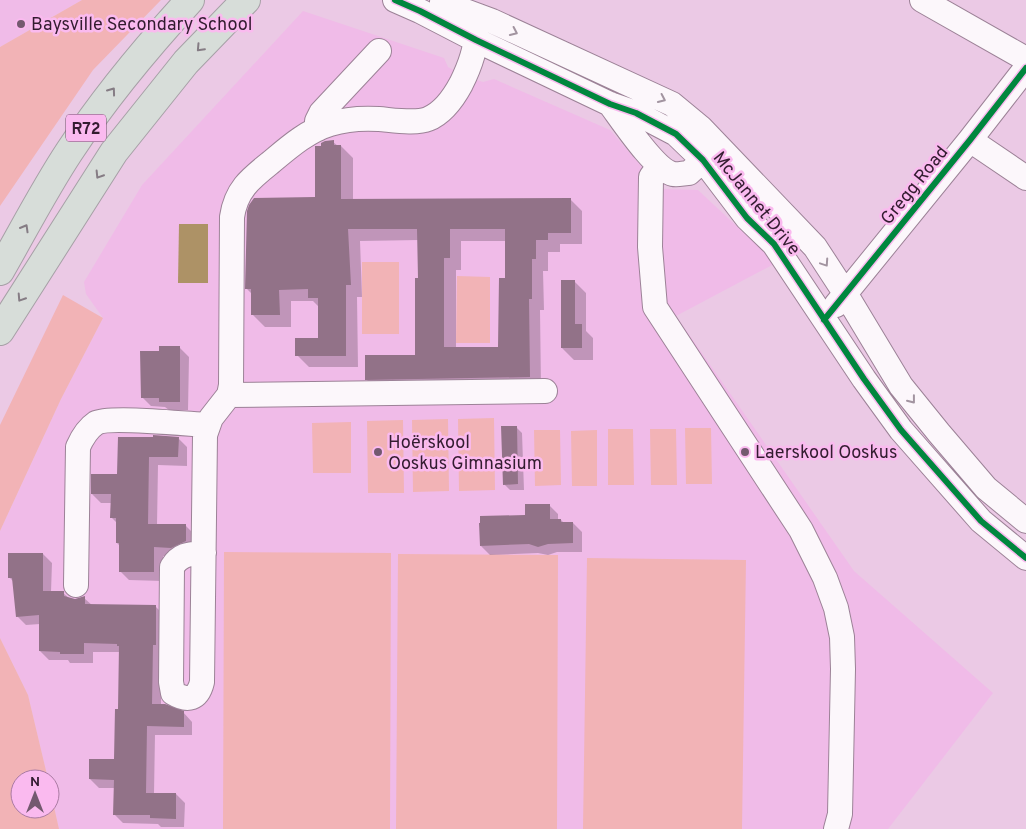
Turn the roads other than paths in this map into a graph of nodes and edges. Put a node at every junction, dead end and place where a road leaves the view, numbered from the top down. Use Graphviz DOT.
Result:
graph roads {
  1 [pos="190,0"];
  2 [pos="246,0"];
  3 [pos="395,0"];
  4 [pos="469,0"];
  5 [pos="922,0"];
  6 [pos="439,1"];
  7 [pos="492,22"];
  8 [pos="476,40"];
  9 [pos="379,51"];
  10 [pos="1026,60"];
  11 [pos="1026,68"];
  12 [pos="610,104"];
  13 [pos="318,129"];
  14 [pos="970,140"];
  15 [pos="708,151"];
  16 [pos="659,166"];
  17 [pos="1026,178"];
  18 [pos="0,270"];
  19 [pos="845,292"];
  20 [pos="824,320"];
  21 [pos="0,331"];
  22 [pos="545,391"];
  23 [pos="229,395"];
  24 [pos="208,425"];
  25 [pos="1026,521"];
  26 [pos="204,553"];
  27 [pos="1026,558"];
  28 [pos="76,585"];
  29 [pos="171,624"];
  30 [pos="203,624"];
  31 [pos="836,829"];
  18 -- 1 [label="highway, R72, one-way"];
  2 -- 21 [label="highway, R72, one-way"];
  3 -- 8 [label="street, McJannet Drive"];
  4 -- 7 [label="street"];
  5 -- 10 [label="street"];
  6 -- 7 [label="street, McJannet Drive"];
  6 -- 8 [label="street"];
  7 -- 15 [label="street, McJannet Drive, one-way"];
  8 -- 12 [label="street, McJannet Drive"];
  8 -- 13 [label="street"];
  9 -- 13 [label="street"];
  11 -- 14 [label="street, Gregg Road"];
  12 -- 15 [label="street, McJannet Drive"];
  12 -- 16 [label="street"];
  13 -- 23 [label="street"];
  14 -- 17 [label="street"];
  14 -- 19 [label="street, Gregg Road"];
  15 -- 16 [label="street"];
  15 -- 19 [label="street, McJannet Drive, one-way"];
  15 -- 20 [label="street, McJannet Drive"];
  16 -- 31 [label="street"];
  19 -- 20 [label="street, Gregg Road"];
  19 -- 25 [label="street, McJannet Drive, one-way"];
  20 -- 27 [label="street, McJannet Drive"];
  22 -- 23 [label="street"];
  23 -- 24 [label="street"];
  24 -- 26 [label="street"];
  24 -- 28 [label="street"];
  26 -- 29 [label="street"];
  26 -- 30 [label="street"];
  29 -- 30 [label="street"];
  29 -- 30 [label="street"];
}
